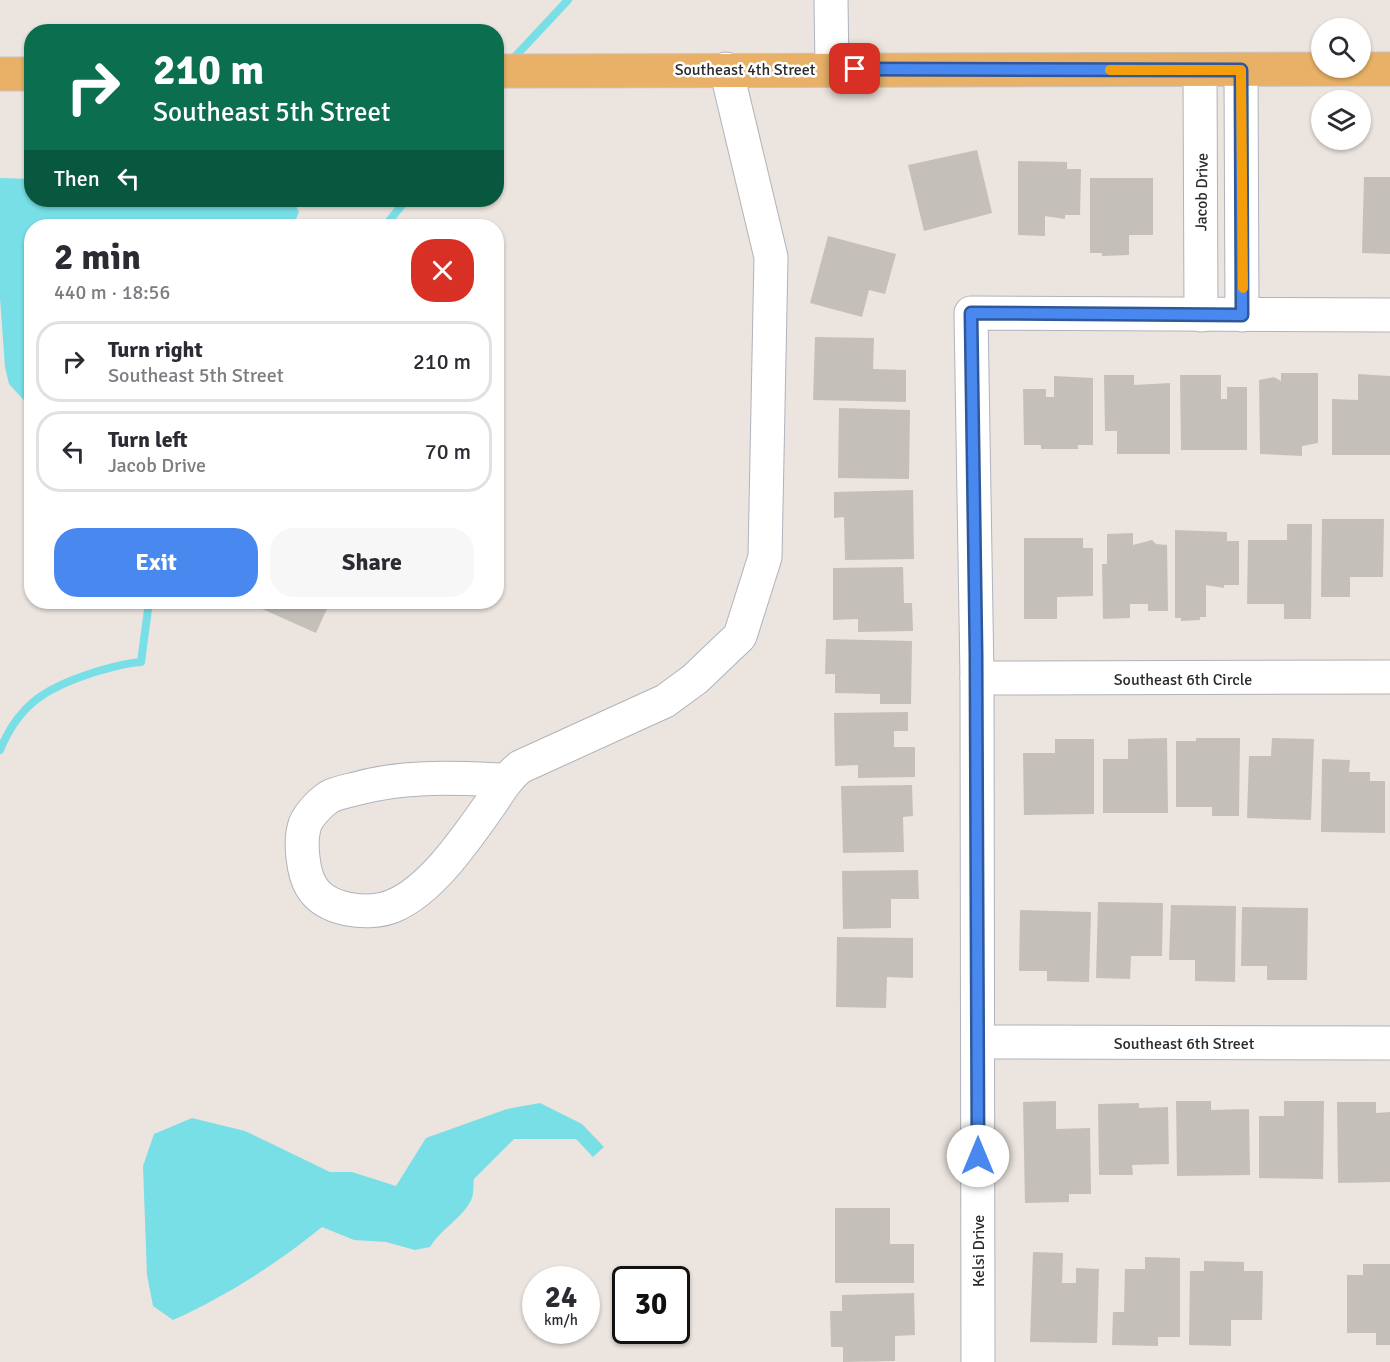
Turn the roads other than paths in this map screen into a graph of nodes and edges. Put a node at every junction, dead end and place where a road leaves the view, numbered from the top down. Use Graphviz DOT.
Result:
graph roads {
  1 [pos="831,0"];
  2 [pos="726,69"];
  3 [pos="832,69"];
  4 [pos="1390,69"];
  5 [pos="1200,70"];
  6 [pos="1241,70"];
  7 [pos="504,71"];
  8 [pos="0,74"];
  9 [pos="24,74"];
  10 [pos="1201,315"];
  11 [pos="1242,315"];
  12 [pos="1390,315"];
  13 [pos="1390,677"];
  14 [pos="977,678"];
  15 [pos="504,780"];
  16 [pos="979,1042"];
  17 [pos="1390,1043"];
  18 [pos="978,1362"];
  1 -- 3 [label="street"];
  2 -- 3 [label="main road, Southeast 4th Street"];
  2 -- 7 [label="main road, Southeast 4th Street"];
  2 -- 15 [label="street"];
  3 -- 5 [label="main road, Southeast 4th Street"];
  4 -- 6 [label="main road, Southeast 4th Street"];
  5 -- 6 [label="main road, Southeast 4th Street"];
  5 -- 10 [label="street, Jacob Drive"];
  6 -- 11 [label="street"];
  8 -- 9 [label="main road"];
  10 -- 11 [label="street"];
  10 -- 14 [label="street, Kelsi Drive"];
  11 -- 12 [label="street"];
  13 -- 14 [label="street, Southeast 6th Circle"];
  14 -- 16 [label="street, Kelsi Drive"];
  15 -- 15 [label="street"];
  16 -- 17 [label="street, Southeast 6th Street"];
  16 -- 18 [label="street, Kelsi Drive"];
}
